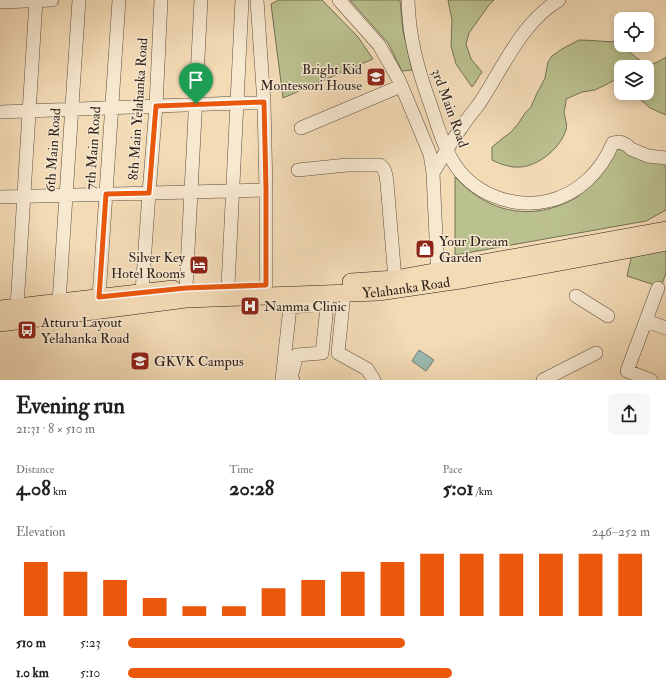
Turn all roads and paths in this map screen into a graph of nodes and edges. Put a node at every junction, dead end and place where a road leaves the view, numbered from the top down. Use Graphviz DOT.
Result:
graph roads {
  1 [pos="36,0"];
  2 [pos="52,0"];
  3 [pos="78,0"];
  4 [pos="119,0"];
  5 [pos="161,0"];
  6 [pos="201,0"];
  7 [pos="242,0"];
  8 [pos="257,0"];
  9 [pos="339,0"];
  10 [pos="408,0"];
  11 [pos="559,0"];
  12 [pos="0,2"];
  13 [pos="420,75"];
  14 [pos="400,83"];
  15 [pos="264,102"];
  16 [pos="237,103"];
  17 [pos="196,104"];
  18 [pos="156,106"];
  19 [pos="112,108"];
  20 [pos="71,109"];
  21 [pos="29,111"];
  22 [pos="0,112"];
  23 [pos="301,128"];
  24 [pos="447,150"];
  25 [pos="666,158"];
  26 [pos="298,170"];
  27 [pos="432,173"];
  28 [pos="266,190"];
  29 [pos="233,191"];
  30 [pos="191,192"];
  31 [pos="149,193"];
  32 [pos="106,194"];
  33 [pos="66,195"];
  34 [pos="24,196"];
  35 [pos="0,197"];
  36 [pos="666,230"];
  37 [pos="666,242"];
  38 [pos="438,277"];
  39 [pos="395,279"];
  40 [pos="266,285"];
  41 [pos="228,286"];
  42 [pos="186,288"];
  43 [pos="658,288"];
  44 [pos="142,292"];
  45 [pos="344,293"];
  46 [pos="576,296"];
  47 [pos="99,297"];
  48 [pos="327,299"];
  49 [pos="59,302"];
  50 [pos="17,307"];
  51 [pos="0,309"];
  52 [pos="608,316"];
  53 [pos="646,321"];
  54 [pos="0,323"];
  55 [pos="666,328"];
  56 [pos="596,353"];
  57 [pos="282,380"];
  58 [pos="293,380"];
  59 [pos="374,380"];
  60 [pos="543,380"];
  61 [pos="651,380"];
  1 -- 2 [label="street"];
  1 -- 12 [label="street"];
  1 -- 21 [label="street"];
  3 -- 20 [label="street, 6th Main Road"];
  4 -- 19 [label="street, 7th Main Road"];
  5 -- 18 [label="street, 8th Main Yelahanka Road"];
  6 -- 17 [label="street"];
  7 -- 16 [label="street"];
  8 -- 15 [label="street"];
  9 -- 14 [label="street"];
  10 -- 13 [label="street, 3rd Main Road"];
  11 -- 24 [label="street"];
  13 -- 14 [label="street"];
  13 -- 24 [label="street, 3rd Main Road"];
  14 -- 23 [label="street"];
  14 -- 27 [label="street"];
  15 -- 16 [label="street"];
  15 -- 28 [label="street"];
  16 -- 17 [label="street"];
  16 -- 29 [label="street"];
  17 -- 18 [label="street"];
  17 -- 30 [label="street"];
  18 -- 19 [label="street"];
  18 -- 31 [label="street, 8th Main Yelahanka Road"];
  19 -- 20 [label="street"];
  19 -- 32 [label="street, 7th Main Road"];
  20 -- 21 [label="street"];
  20 -- 33 [label="street, 6th Main Road"];
  21 -- 22 [label="street"];
  21 -- 34 [label="street"];
  24 -- 25 [label="street, 3rd Main Road"];
  24 -- 27 [label="street"];
  26 -- 39 [label="street"];
  27 -- 38 [label="street"];
  28 -- 29 [label="street"];
  28 -- 40 [label="street"];
  29 -- 30 [label="street"];
  29 -- 41 [label="street"];
  30 -- 31 [label="street"];
  30 -- 42 [label="street"];
  31 -- 32 [label="street"];
  31 -- 44 [label="street, 8th Main Yelahanka Road"];
  32 -- 33 [label="street"];
  32 -- 47 [label="street, 7th Main Road"];
  33 -- 34 [label="street"];
  33 -- 49 [label="street, 6th Main Road"];
  34 -- 35 [label="street"];
  34 -- 50 [label="street"];
  36 -- 38 [label="main road, Yelahanka Road"];
  37 -- 38 [label="main road, Yelahanka Road"];
  38 -- 39 [label="main road, Yelahanka Road"];
  38 -- 45 [label="main road, Yelahanka Road"];
  39 -- 40 [label="main road, Yelahanka Road"];
  40 -- 41 [label="main road, Yelahanka Road"];
  41 -- 42 [label="main road, Yelahanka Road"];
  42 -- 44 [label="main road, Yelahanka Road"];
  43 -- 53 [label="street"];
  44 -- 47 [label="main road, Yelahanka Road"];
  45 -- 48 [label="main road, Yelahanka Road"];
  45 -- 59 [label="street"];
  46 -- 52 [label="street"];
  47 -- 49 [label="main road, Yelahanka Road"];
  48 -- 54 [label="main road, Yelahanka Road"];
  48 -- 57 [label="street"];
  48 -- 58 [label="street"];
  49 -- 50 [label="main road, Yelahanka Road"];
  50 -- 51 [label="main road, Yelahanka Road"];
  53 -- 55 [label="street"];
  53 -- 61 [label="street"];
  56 -- 60 [label="street"];
}
